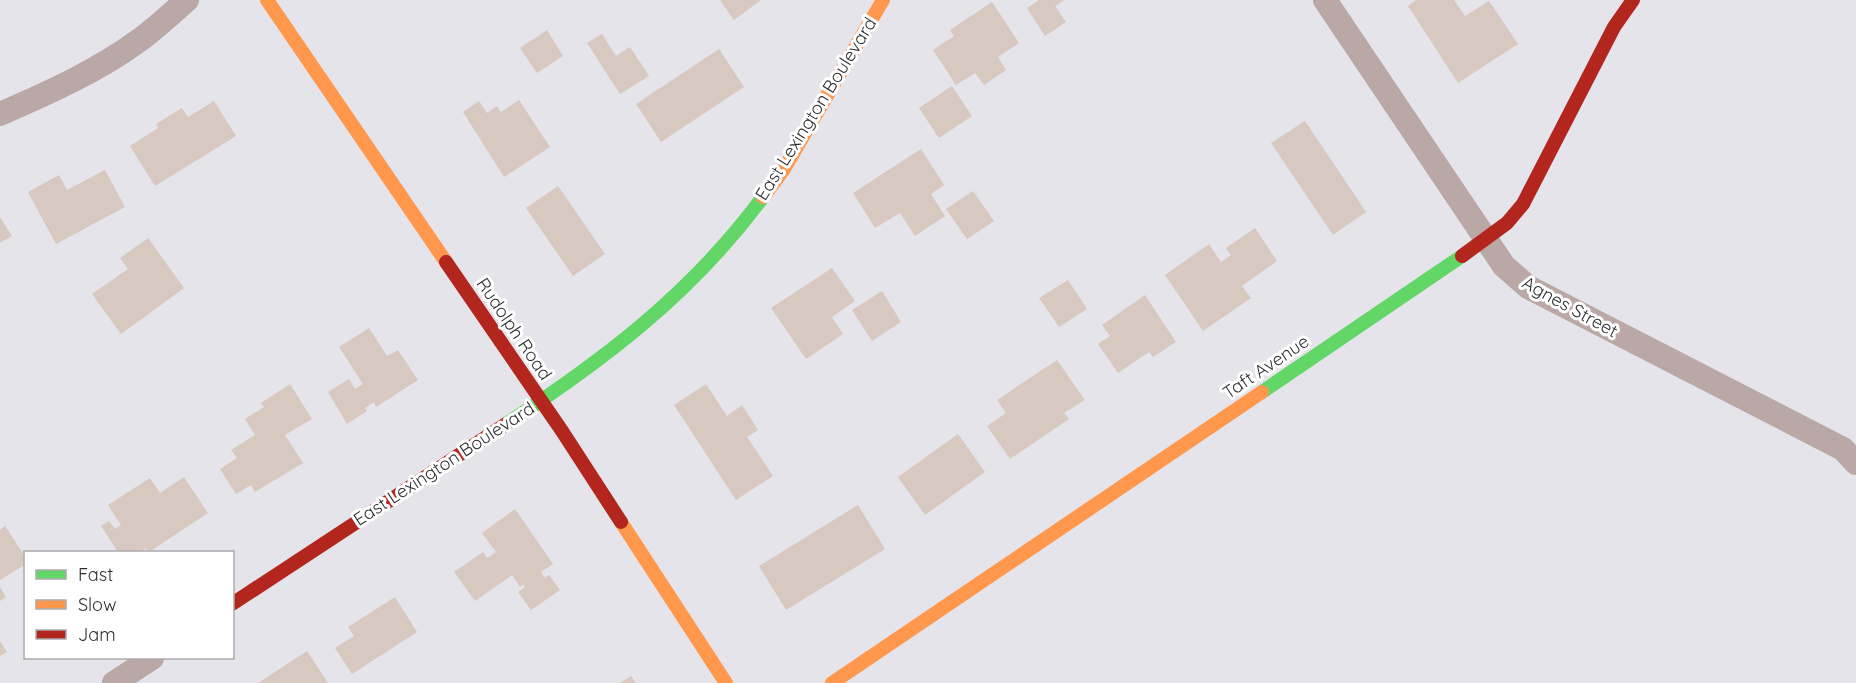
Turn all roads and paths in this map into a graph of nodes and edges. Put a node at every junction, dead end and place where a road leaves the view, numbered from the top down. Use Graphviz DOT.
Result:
graph roads {
  1 [pos="187,0"];
  2 [pos="267,0"];
  3 [pos="883,0"];
  4 [pos="1325,0"];
  5 [pos="1633,0"];
  6 [pos="0,114"];
  7 [pos="1486,240"];
  8 [pos="541,400"];
  9 [pos="1856,463"];
  10 [pos="234,603"];
  11 [pos="149,659"];
  12 [pos="114,683"];
  13 [pos="726,683"];
  14 [pos="832,683"];
  1 -- 6 [label="street"];
  2 -- 8 [label="street, Rudolph Road"];
  3 -- 8 [label="street, East Lexington Boulevard"];
  4 -- 7 [label="street, Agnes Street"];
  5 -- 7 [label="street, Taft Avenue"];
  7 -- 9 [label="street, Agnes Street"];
  7 -- 14 [label="street, Taft Avenue"];
  8 -- 10 [label="street, East Lexington Boulevard"];
  8 -- 13 [label="street, Rudolph Road"];
  11 -- 12 [label="street"];
}
